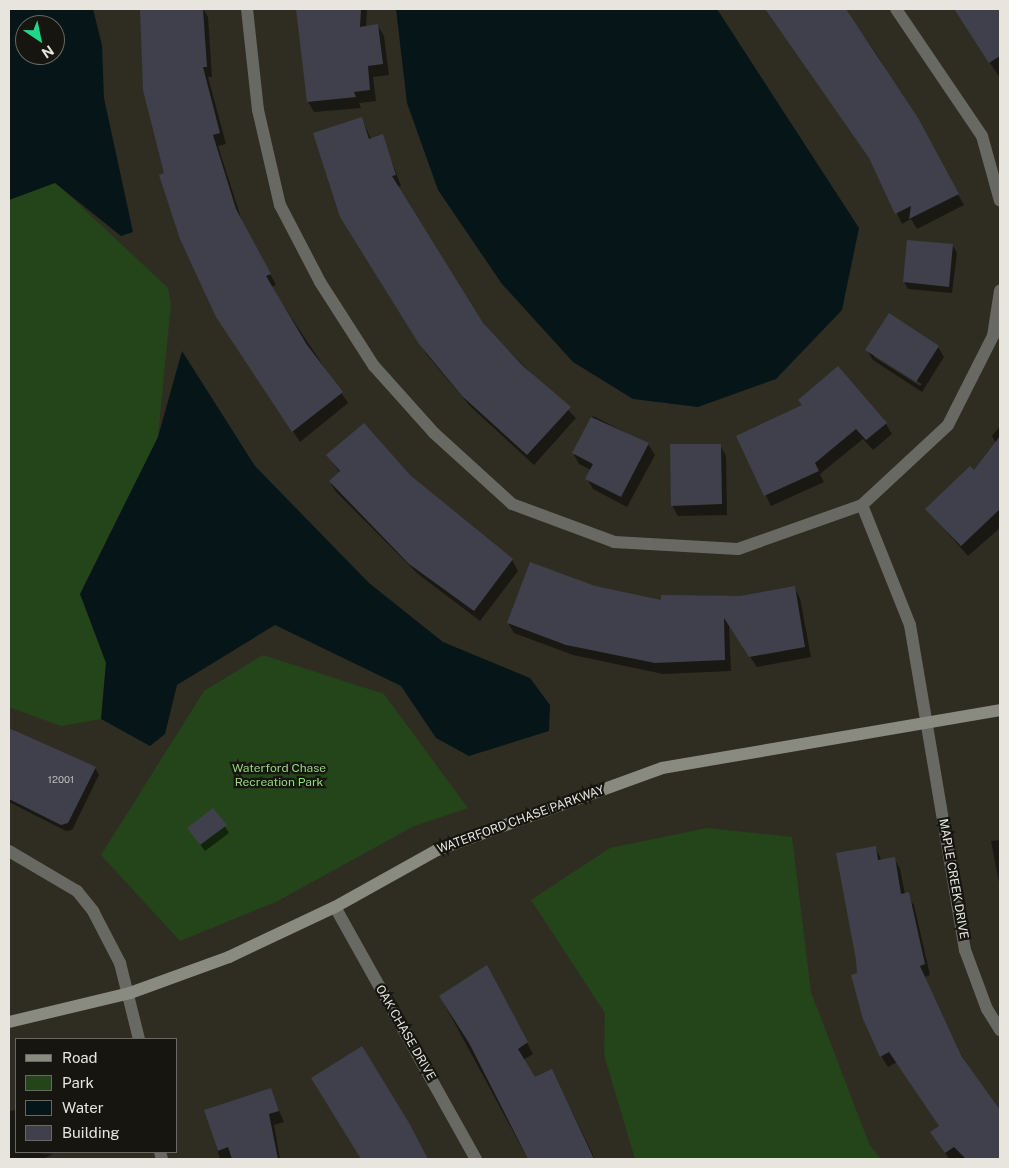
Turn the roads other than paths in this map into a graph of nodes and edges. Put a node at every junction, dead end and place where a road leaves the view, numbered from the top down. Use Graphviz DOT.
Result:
graph roads {
  1 [pos="247,9"];
  2 [pos="896,9"];
  3 [pos="1000,201"];
  4 [pos="1000,291"];
  5 [pos="862,505"];
  6 [pos="1000,710"];
  7 [pos="927,722"];
  8 [pos="9,851"];
  9 [pos="335,907"];
  10 [pos="130,993"];
  11 [pos="9,1022"];
  12 [pos="1000,1030"];
  13 [pos="139,1038"];
  14 [pos="476,1159"];
  1 -- 5 [label="street"];
  2 -- 3 [label="street"];
  4 -- 5 [label="street"];
  5 -- 7 [label="street, MAPLE CREEK DRIVE"];
  6 -- 7 [label="street, WATERFORD CHASE PARKWAY"];
  7 -- 9 [label="street, WATERFORD CHASE PARKWAY"];
  7 -- 12 [label="street, MAPLE CREEK DRIVE"];
  8 -- 10 [label="street"];
  9 -- 10 [label="street, WATERFORD CHASE PARKWAY"];
  9 -- 14 [label="street, OAK CHASE DRIVE"];
  10 -- 11 [label="street, WATERFORD CHASE PARKWAY"];
  10 -- 13 [label="street"];
}
